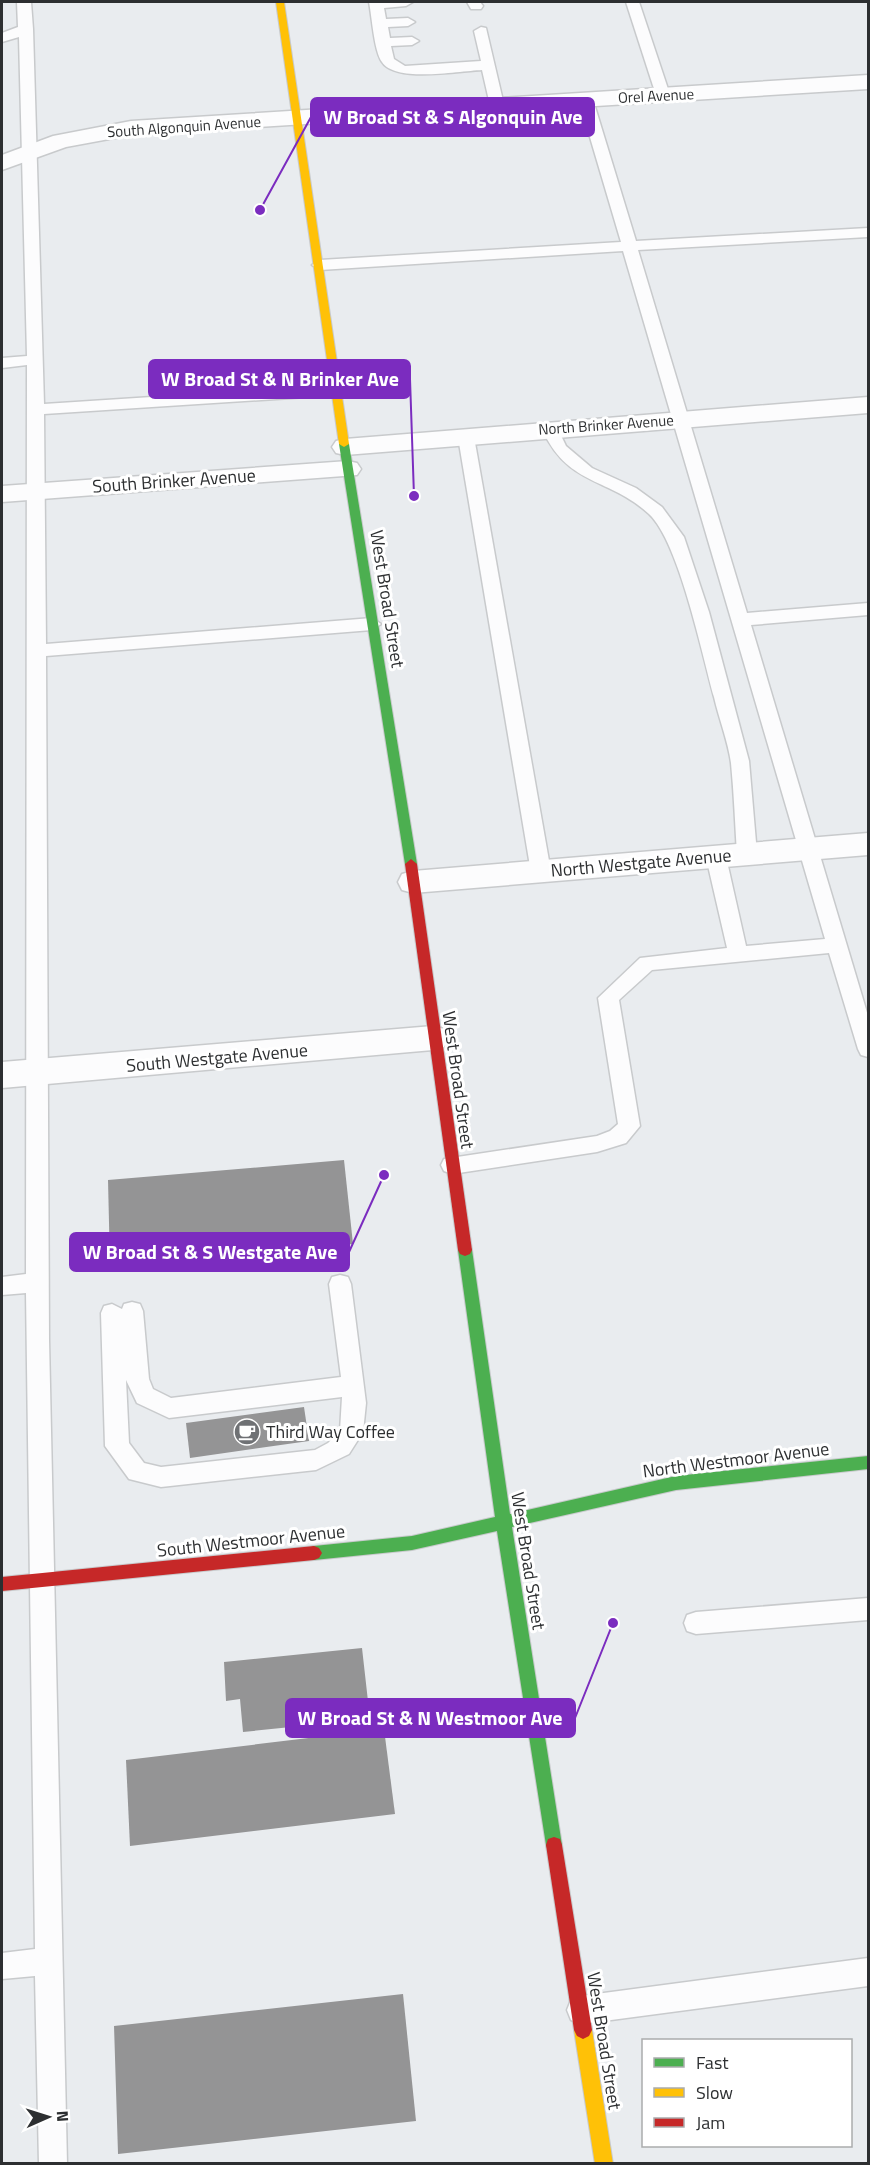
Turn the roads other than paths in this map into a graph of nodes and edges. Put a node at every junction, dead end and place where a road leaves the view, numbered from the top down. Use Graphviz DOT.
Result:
graph roads {
  1 [pos="24,2"];
  2 [pos="280,2"];
  3 [pos="406,2"];
  4 [pos="632,2"];
  5 [pos="377,3"];
  6 [pos="408,22"];
  7 [pos="380,23"];
  8 [pos="26,29"];
  9 [pos="2,38"];
  10 [pos="465,39"];
  11 [pos="412,41"];
  12 [pos="384,42"];
  13 [pos="488,65"];
  14 [pos="868,82"];
  15 [pos="663,95"];
  16 [pos="586,100"];
  17 [pos="497,105"];
  18 [pos="299,119"];
  19 [pos="32,152"];
  20 [pos="2,163"];
  21 [pos="868,232"];
  22 [pos="629,246"];
  23 [pos="320,265"];
  24 [pos="34,360"];
  25 [pos="2,363"];
  26 [pos="337,390"];
  27 [pos="868,405"];
  28 [pos="35,410"];
  29 [pos="680,419"];
  30 [pos="550,429"];
  31 [pos="466,436"];
  32 [pos="346,458"];
  33 [pos="36,489"];
  34 [pos="2,494"];
  35 [pos="868,609"];
  36 [pos="740,620"];
  37 [pos="372,624"];
  38 [pos="36,651"];
  39 [pos="868,844"];
  40 [pos="810,849"];
  41 [pos="747,854"];
  42 [pos="716,857"];
  43 [pos="541,872"];
  44 [pos="413,882"];
  45 [pos="838,945"];
  46 [pos="738,954"];
  47 [pos="433,1038"];
  48 [pos="868,1049"];
  49 [pos="36,1073"];
  50 [pos="2,1075"];
  51 [pos="452,1165"];
  52 [pos="37,1282"];
  53 [pos="340,1284"];
  54 [pos="2,1286"];
  55 [pos="352,1386"];
  56 [pos="868,1462"];
  57 [pos="503,1520"];
  58 [pos="39,1580"];
  59 [pos="2,1584"];
  60 [pos="868,1609"];
  61 [pos="696,1623"];
  62 [pos="48,1961"];
  63 [pos="2,1966"];
  64 [pos="868,1972"];
  65 [pos="581,2010"];
  66 [pos="53,2163"];
  67 [pos="604,2163"];
  1 -- 8 [label="lane"];
  2 -- 18 [label="main road, West Broad Street"];
  3 -- 5 [label="lane"];
  4 -- 15 [label="lane"];
  5 -- 7 [label="lane"];
  6 -- 7 [label="lane"];
  7 -- 12 [label="lane"];
  8 -- 9 [label="lane"];
  8 -- 19 [label="lane"];
  10 -- 13 [label="lane"];
  11 -- 12 [label="lane"];
  12 -- 13 [label="lane"];
  13 -- 17 [label="lane"];
  14 -- 15 [label="street, Orel Avenue"];
  15 -- 16 [label="street, Orel Avenue"];
  16 -- 17 [label="street, Orel Avenue"];
  16 -- 22 [label="lane"];
  17 -- 18 [label="street, Orel Avenue"];
  18 -- 19 [label="street, South Algonquin Avenue"];
  18 -- 23 [label="main road, West Broad Street"];
  19 -- 20 [label="street, South Algonquin Avenue"];
  19 -- 24 [label="lane"];
  21 -- 22 [label="lane"];
  22 -- 23 [label="lane"];
  22 -- 29 [label="lane"];
  23 -- 26 [label="main road, West Broad Street"];
  24 -- 25 [label="lane"];
  24 -- 28 [label="lane"];
  26 -- 28 [label="lane"];
  26 -- 32 [label="main road, West Broad Street"];
  27 -- 29 [label="street, North Brinker Avenue"];
  28 -- 33 [label="lane"];
  29 -- 30 [label="street, North Brinker Avenue"];
  29 -- 36 [label="lane"];
  30 -- 31 [label="street, North Brinker Avenue"];
  30 -- 41 [label="lane"];
  31 -- 32 [label="street, North Brinker Avenue"];
  31 -- 43 [label="lane"];
  32 -- 33 [label="street, South Brinker Avenue"];
  32 -- 37 [label="main road, West Broad Street"];
  33 -- 34 [label="street, South Brinker Avenue"];
  33 -- 38 [label="lane"];
  35 -- 36 [label="lane"];
  36 -- 40 [label="lane"];
  37 -- 38 [label="lane"];
  37 -- 44 [label="main road, West Broad Street"];
  38 -- 49 [label="lane"];
  39 -- 40 [label="street, North Westgate Avenue"];
  40 -- 41 [label="street, North Westgate Avenue"];
  40 -- 45 [label="lane"];
  41 -- 42 [label="street, North Westgate Avenue"];
  42 -- 43 [label="street, North Westgate Avenue"];
  42 -- 46 [label="lane"];
  43 -- 44 [label="street, North Westgate Avenue"];
  44 -- 47 [label="main road, West Broad Street"];
  45 -- 46 [label="lane"];
  45 -- 48 [label="lane"];
  46 -- 51 [label="lane"];
  47 -- 49 [label="street, South Westgate Avenue"];
  47 -- 51 [label="main road, West Broad Street"];
  49 -- 50 [label="street, South Westgate Avenue"];
  49 -- 52 [label="lane"];
  51 -- 57 [label="main road, West Broad Street"];
  52 -- 54 [label="lane"];
  52 -- 58 [label="lane"];
  53 -- 55 [label="lane"];
  55 -- 55 [label="lane"];
  56 -- 57 [label="main road, North Westmoor Avenue"];
  57 -- 58 [label="main road, South Westmoor Avenue"];
  57 -- 65 [label="main road, West Broad Street"];
  58 -- 59 [label="main road, South Westmoor Avenue"];
  58 -- 62 [label="lane"];
  60 -- 61 [label="lane"];
  62 -- 63 [label="lane"];
  62 -- 66 [label="lane"];
  64 -- 65 [label="lane"];
  65 -- 67 [label="main road, West Broad Street"];
}
